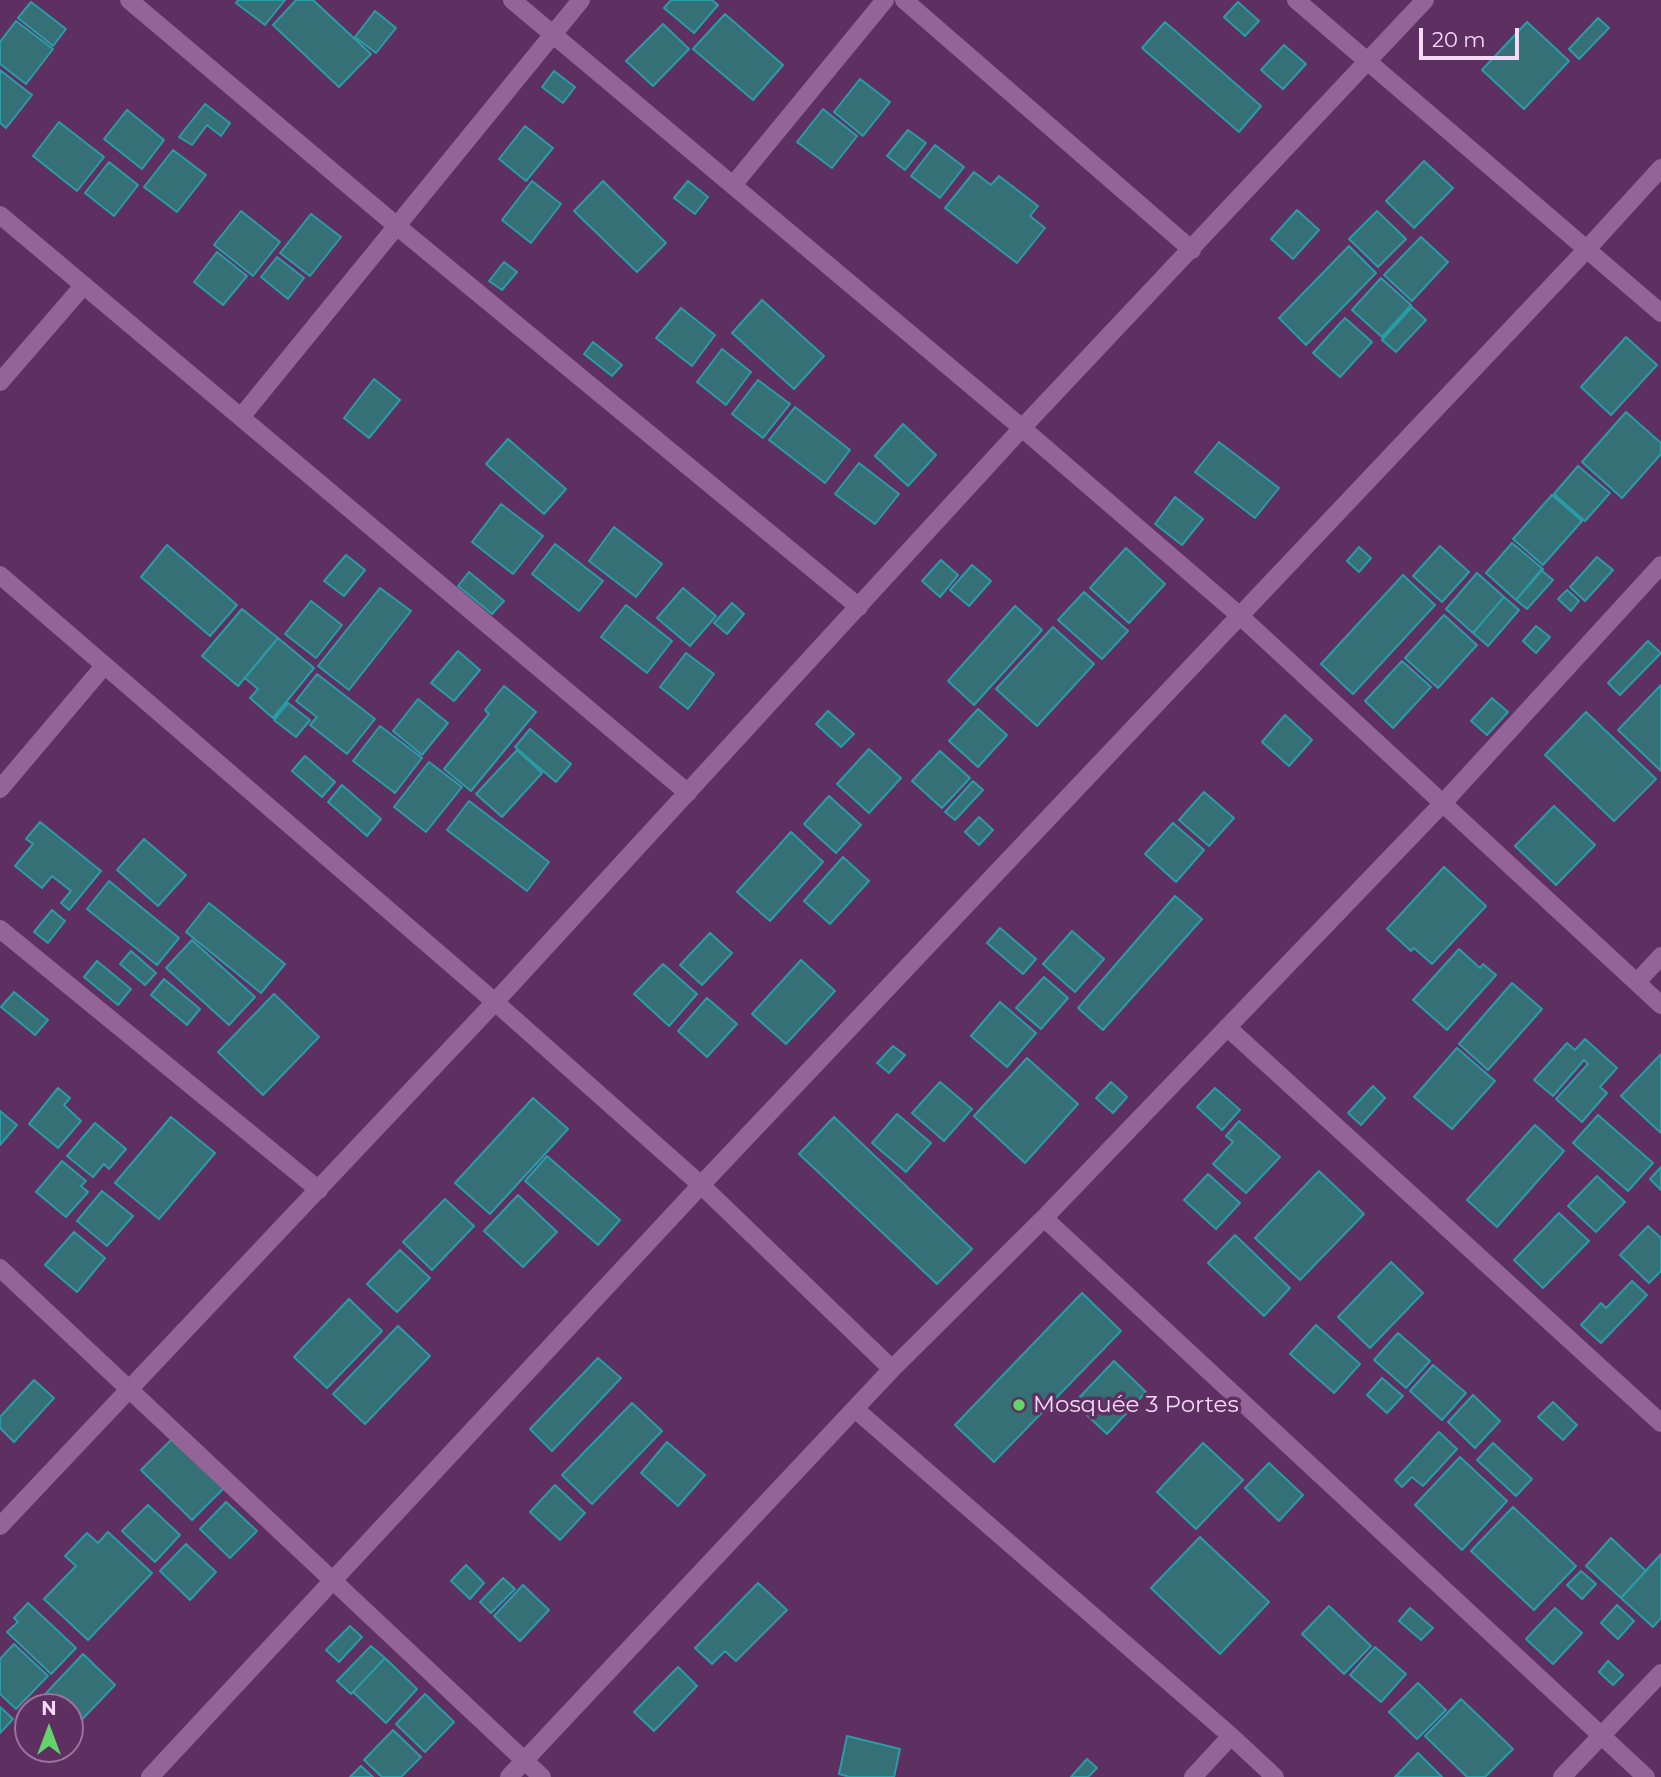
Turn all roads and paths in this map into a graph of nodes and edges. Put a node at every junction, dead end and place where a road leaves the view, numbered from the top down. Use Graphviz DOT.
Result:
graph roads {
  1 [pos="129,0"];
  2 [pos="512,0"];
  3 [pos="581,0"];
  4 [pos="885,0"];
  5 [pos="904,0"];
  6 [pos="1296,0"];
  7 [pos="1425,0"];
  8 [pos="553,34"];
  9 [pos="1368,61"];
  10 [pos="1661,168"];
  11 [pos="733,186"];
  12 [pos="0,215"];
  13 [pos="398,227"];
  14 [pos="1587,249"];
  15 [pos="1192,250"];
  16 [pos="84,285"];
  17 [pos="1661,313"];
  18 [pos="0,382"];
  19 [pos="241,417"];
  20 [pos="1022,428"];
  21 [pos="1661,565"];
  22 [pos="0,575"];
  23 [pos="859,607"];
  24 [pos="1239,615"];
  25 [pos="103,666"];
  26 [pos="0,789"];
  27 [pos="688,793"];
  28 [pos="1444,802"];
  29 [pos="0,929"];
  30 [pos="1661,956"];
  31 [pos="1637,982"];
  32 [pos="495,1002"];
  33 [pos="1661,1005"];
  34 [pos="1227,1027"];
  35 [pos="701,1185"];
  36 [pos="319,1190"];
  37 [pos="1044,1218"];
  38 [pos="0,1268"];
  39 [pos="892,1369"];
  40 [pos="130,1390"];
  41 [pos="855,1409"];
  42 [pos="1661,1423"];
  43 [pos="0,1526"];
  44 [pos="334,1581"];
  45 [pos="1661,1673"];
  46 [pos="1602,1735"];
  47 [pos="1231,1737"];
  48 [pos="525,1761"];
  49 [pos="150,1777"];
  50 [pos="509,1777"];
  51 [pos="542,1777"];
  52 [pos="1193,1777"];
  53 [pos="1275,1777"];
  54 [pos="1562,1777"];
  55 [pos="1646,1777"];
  1 -- 13 [label="street"];
  2 -- 8 [label="street"];
  3 -- 8 [label="street"];
  4 -- 11 [label="street"];
  5 -- 15 [label="street"];
  6 -- 9 [label="street"];
  7 -- 9 [label="street"];
  8 -- 11 [label="street"];
  8 -- 13 [label="street"];
  9 -- 14 [label="street"];
  9 -- 15 [label="street"];
  10 -- 14 [label="street"];
  11 -- 20 [label="street"];
  12 -- 16 [label="street"];
  13 -- 19 [label="street"];
  13 -- 23 [label="street"];
  14 -- 17 [label="street"];
  14 -- 24 [label="street"];
  15 -- 20 [label="street"];
  16 -- 18 [label="street"];
  16 -- 19 [label="street"];
  19 -- 27 [label="street"];
  20 -- 23 [label="street"];
  20 -- 24 [label="street"];
  21 -- 28 [label="street"];
  22 -- 25 [label="street"];
  23 -- 27 [label="street"];
  24 -- 28 [label="street"];
  24 -- 35 [label="street"];
  25 -- 26 [label="street"];
  25 -- 32 [label="street"];
  27 -- 32 [label="street"];
  28 -- 31 [label="street"];
  28 -- 34 [label="street"];
  29 -- 36 [label="street"];
  30 -- 31 [label="street"];
  31 -- 33 [label="street"];
  32 -- 35 [label="street"];
  32 -- 36 [label="street"];
  34 -- 37 [label="street"];
  34 -- 42 [label="street"];
  35 -- 39 [label="street"];
  35 -- 44 [label="street"];
  36 -- 40 [label="street"];
  37 -- 39 [label="street"];
  37 -- 46 [label="street"];
  38 -- 40 [label="street"];
  39 -- 41 [label="street"];
  40 -- 43 [label="street"];
  40 -- 44 [label="street"];
  41 -- 47 [label="street"];
  41 -- 48 [label="street"];
  44 -- 48 [label="street"];
  44 -- 49 [label="street"];
  45 -- 46 [label="street"];
  46 -- 54 [label="street"];
  46 -- 55 [label="street"];
  47 -- 52 [label="street"];
  47 -- 53 [label="street"];
  48 -- 50 [label="street"];
  48 -- 51 [label="street"];
}
